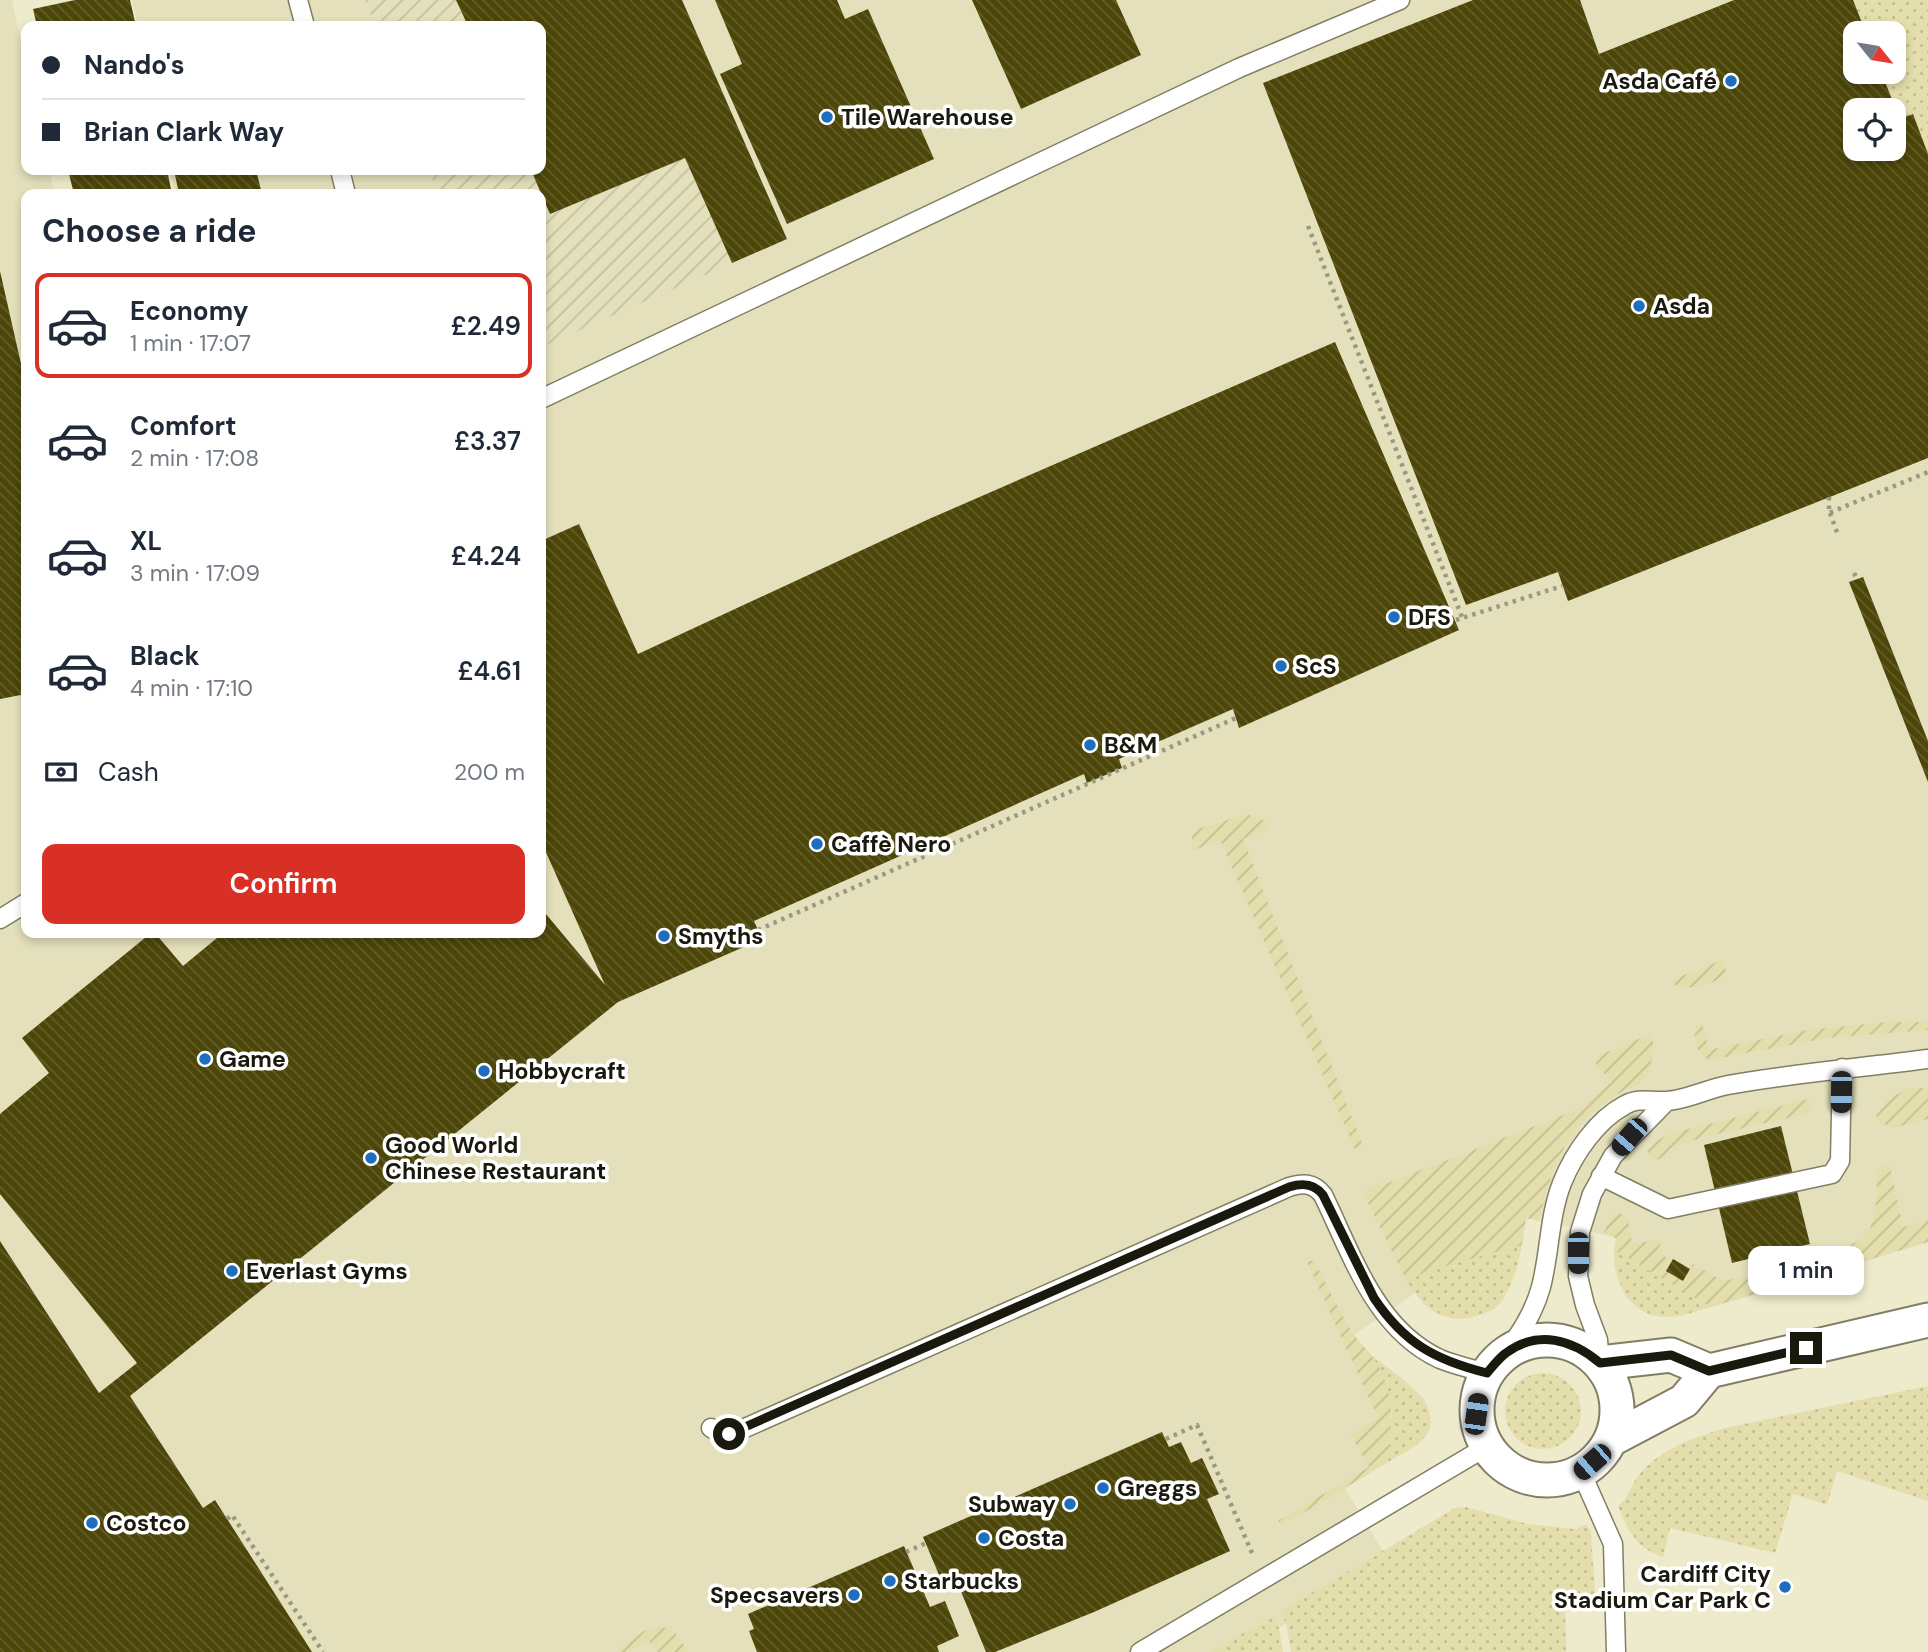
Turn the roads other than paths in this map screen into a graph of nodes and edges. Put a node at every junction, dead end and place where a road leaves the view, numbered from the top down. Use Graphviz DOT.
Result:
graph roads {
  1 [pos="298,0"];
  2 [pos="1400,0"];
  3 [pos="304,21"];
  4 [pos="546,396"];
  5 [pos="21,906"];
  6 [pos="0,919"];
  7 [pos="1928,1059"];
  8 [pos="1842,1068"];
  9 [pos="1667,1101"];
  10 [pos="1601,1176"];
  11 [pos="1928,1320"];
  12 [pos="1497,1362"];
  13 [pos="1600,1363"];
  14 [pos="1709,1371"];
  15 [pos="711,1428"];
  16 [pos="1612,1439"];
  17 [pos="1486,1447"];
  18 [pos="1581,1472"];
  19 [pos="1140,1652"];
  20 [pos="1616,1652"];
  1 -- 3 [label="lane"];
  2 -- 4 [label="lane"];
  5 -- 6 [label="lane"];
  7 -- 8 [label="lane"];
  8 -- 9 [label="lane"];
  8 -- 10 [label="lane"];
  9 -- 10 [label="lane"];
  9 -- 12 [label="lane"];
  10 -- 13 [label="lane"];
  11 -- 14 [label="street"];
  12 -- 13 [label="street"];
  12 -- 15 [label="lane"];
  12 -- 17 [label="street"];
  13 -- 14 [label="street"];
  13 -- 16 [label="street"];
  14 -- 16 [label="street"];
  16 -- 18 [label="street"];
  17 -- 18 [label="street"];
  17 -- 19 [label="lane"];
  18 -- 20 [label="lane"];
}
